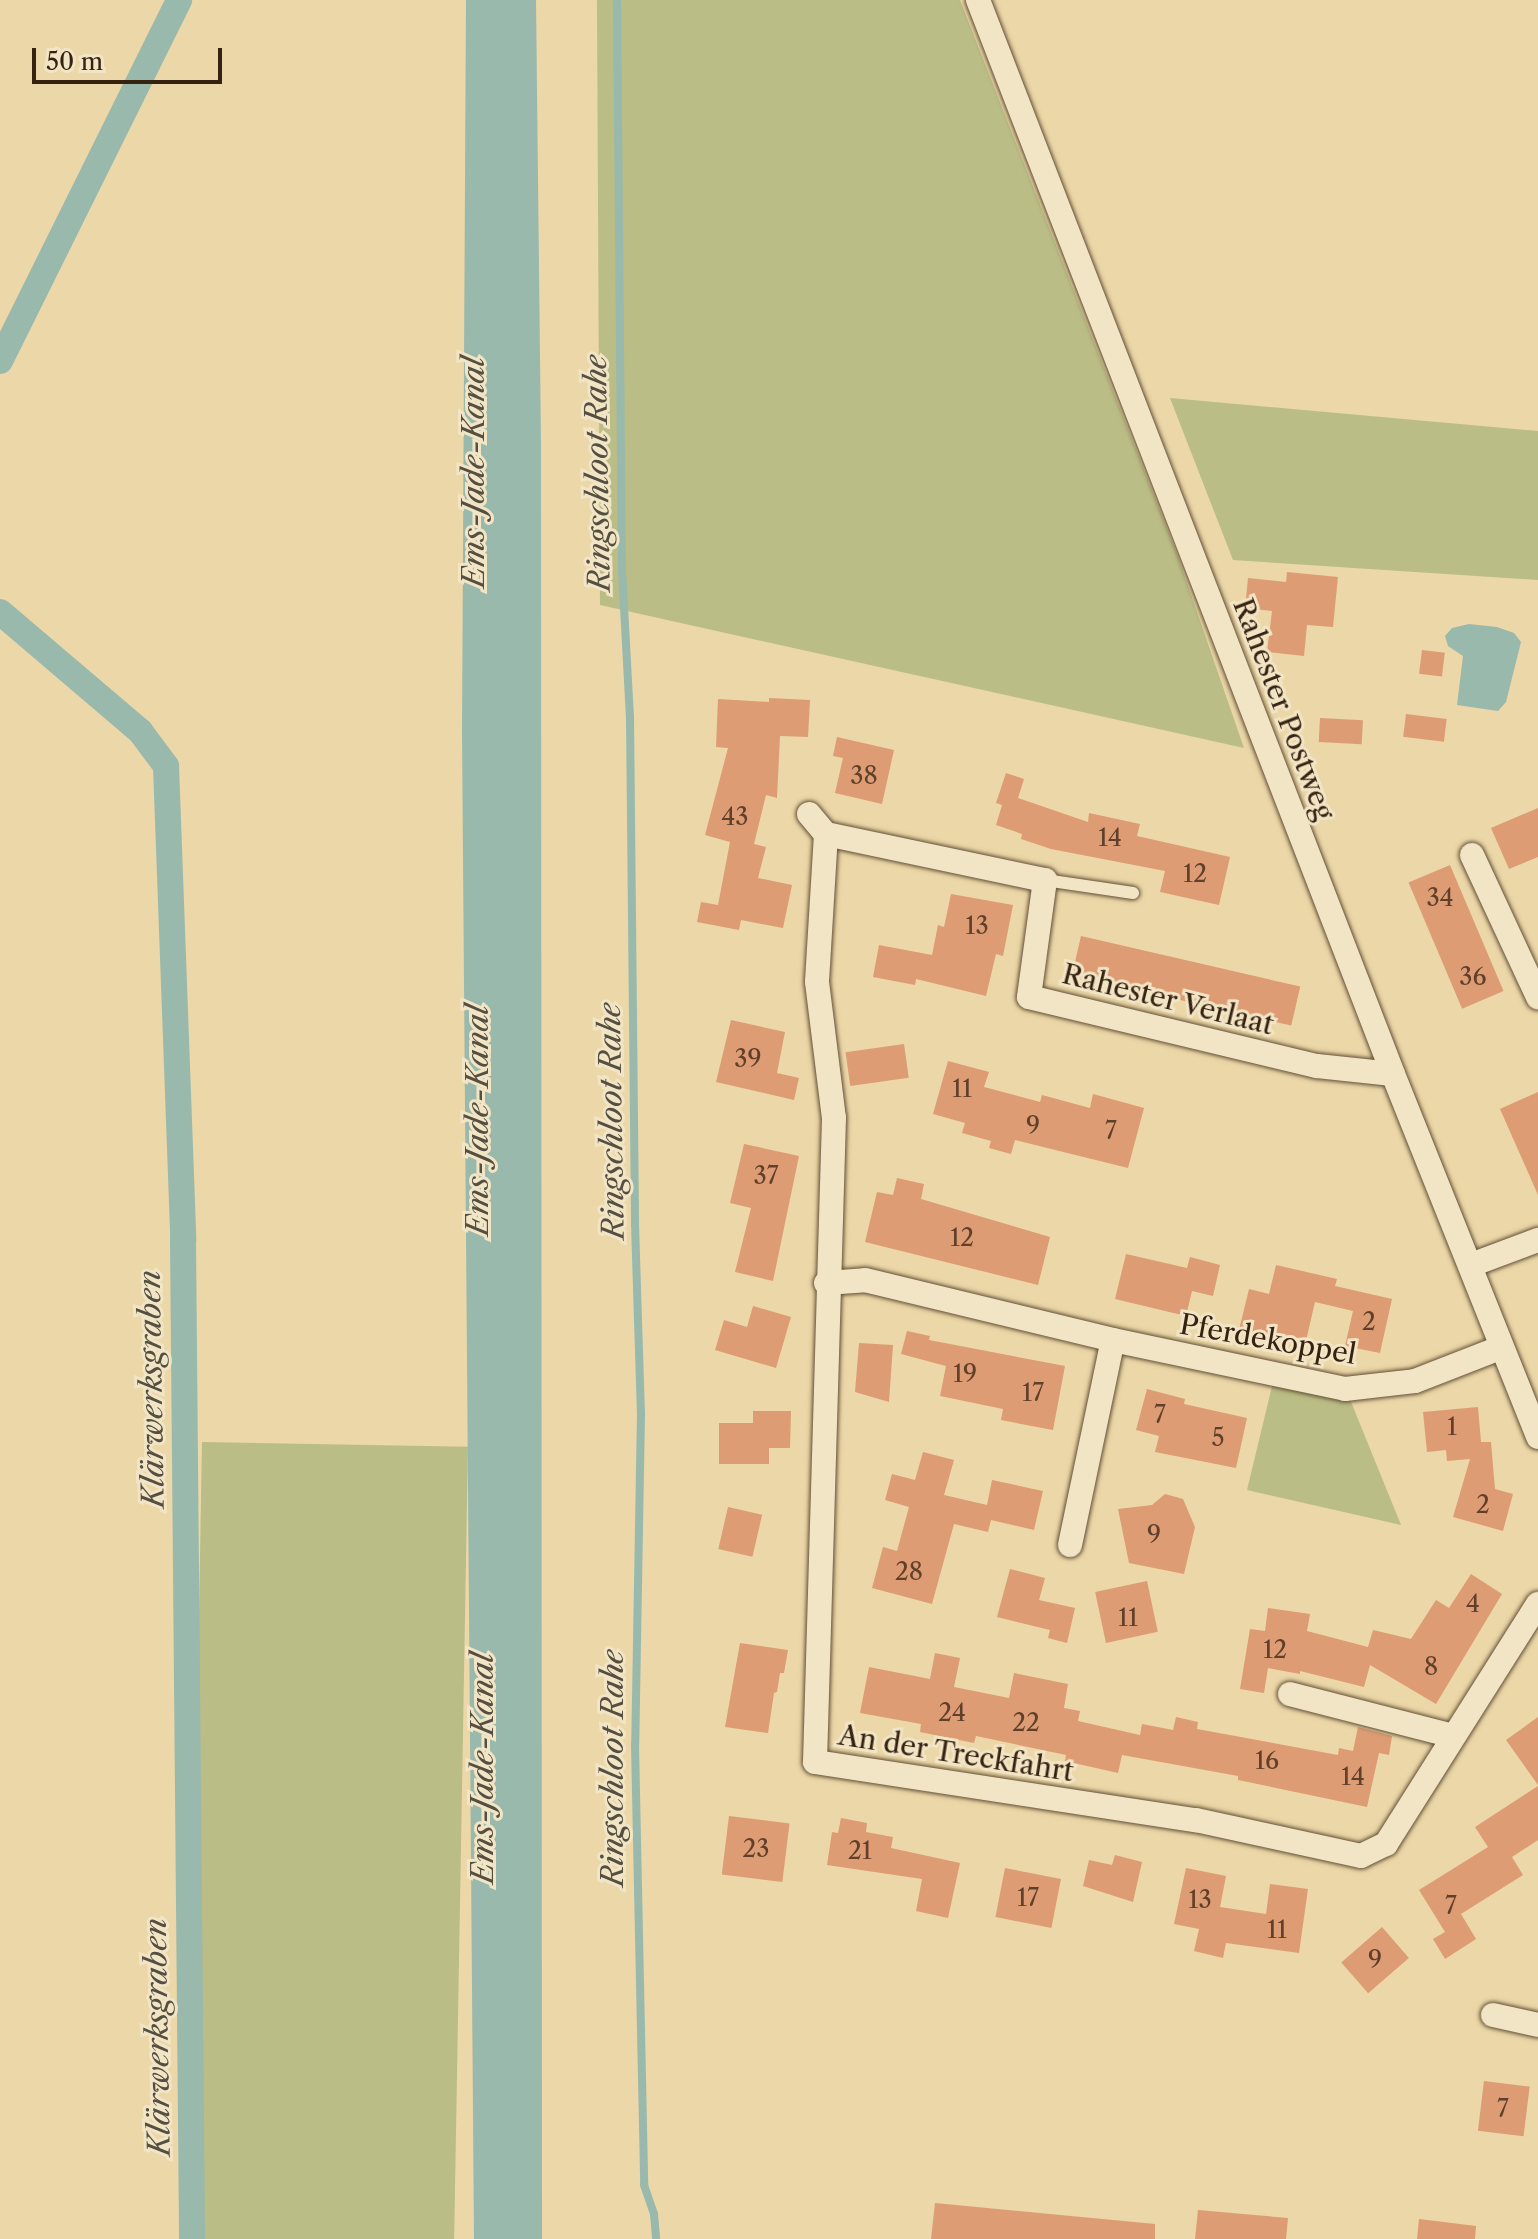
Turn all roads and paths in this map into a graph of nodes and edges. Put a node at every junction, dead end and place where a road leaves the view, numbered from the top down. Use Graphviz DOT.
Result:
graph roads {
  1 [pos="978,0"];
  2 [pos="809,814"];
  3 [pos="826,834"];
  4 [pos="1472,855"];
  5 [pos="1045,880"];
  6 [pos="1133,893"];
  7 [pos="1538,997"];
  8 [pos="1393,1074"];
  9 [pos="1538,1240"];
  10 [pos="1471,1265"];
  11 [pos="826,1283"];
  12 [pos="1113,1340"];
  13 [pos="1502,1347"];
  14 [pos="1538,1437"];
  15 [pos="1070,1545"];
  16 [pos="1538,1604"];
  17 [pos="1290,1694"];
  18 [pos="1453,1736"];
  19 [pos="1493,2015"];
  20 [pos="1538,2025"];
  1 -- 8 [label="street, Rahester Postweg"];
  2 -- 3 [label="street"];
  3 -- 5 [label="street"];
  3 -- 11 [label="street"];
  4 -- 7 [label="street"];
  5 -- 6 [label="lane"];
  5 -- 8 [label="street, Rahester Verlaat"];
  8 -- 10 [label="street, Rahester Postweg"];
  9 -- 10 [label="street"];
  10 -- 13 [label="street, Rahester Postweg"];
  11 -- 12 [label="street, Pferdekoppel"];
  11 -- 18 [label="street, An der Treckfahrt"];
  12 -- 13 [label="street, Pferdekoppel"];
  12 -- 15 [label="street"];
  13 -- 14 [label="street, Rahester Postweg"];
  16 -- 18 [label="street, An der Treckfahrt"];
  17 -- 18 [label="street"];
  19 -- 20 [label="street"];
}
